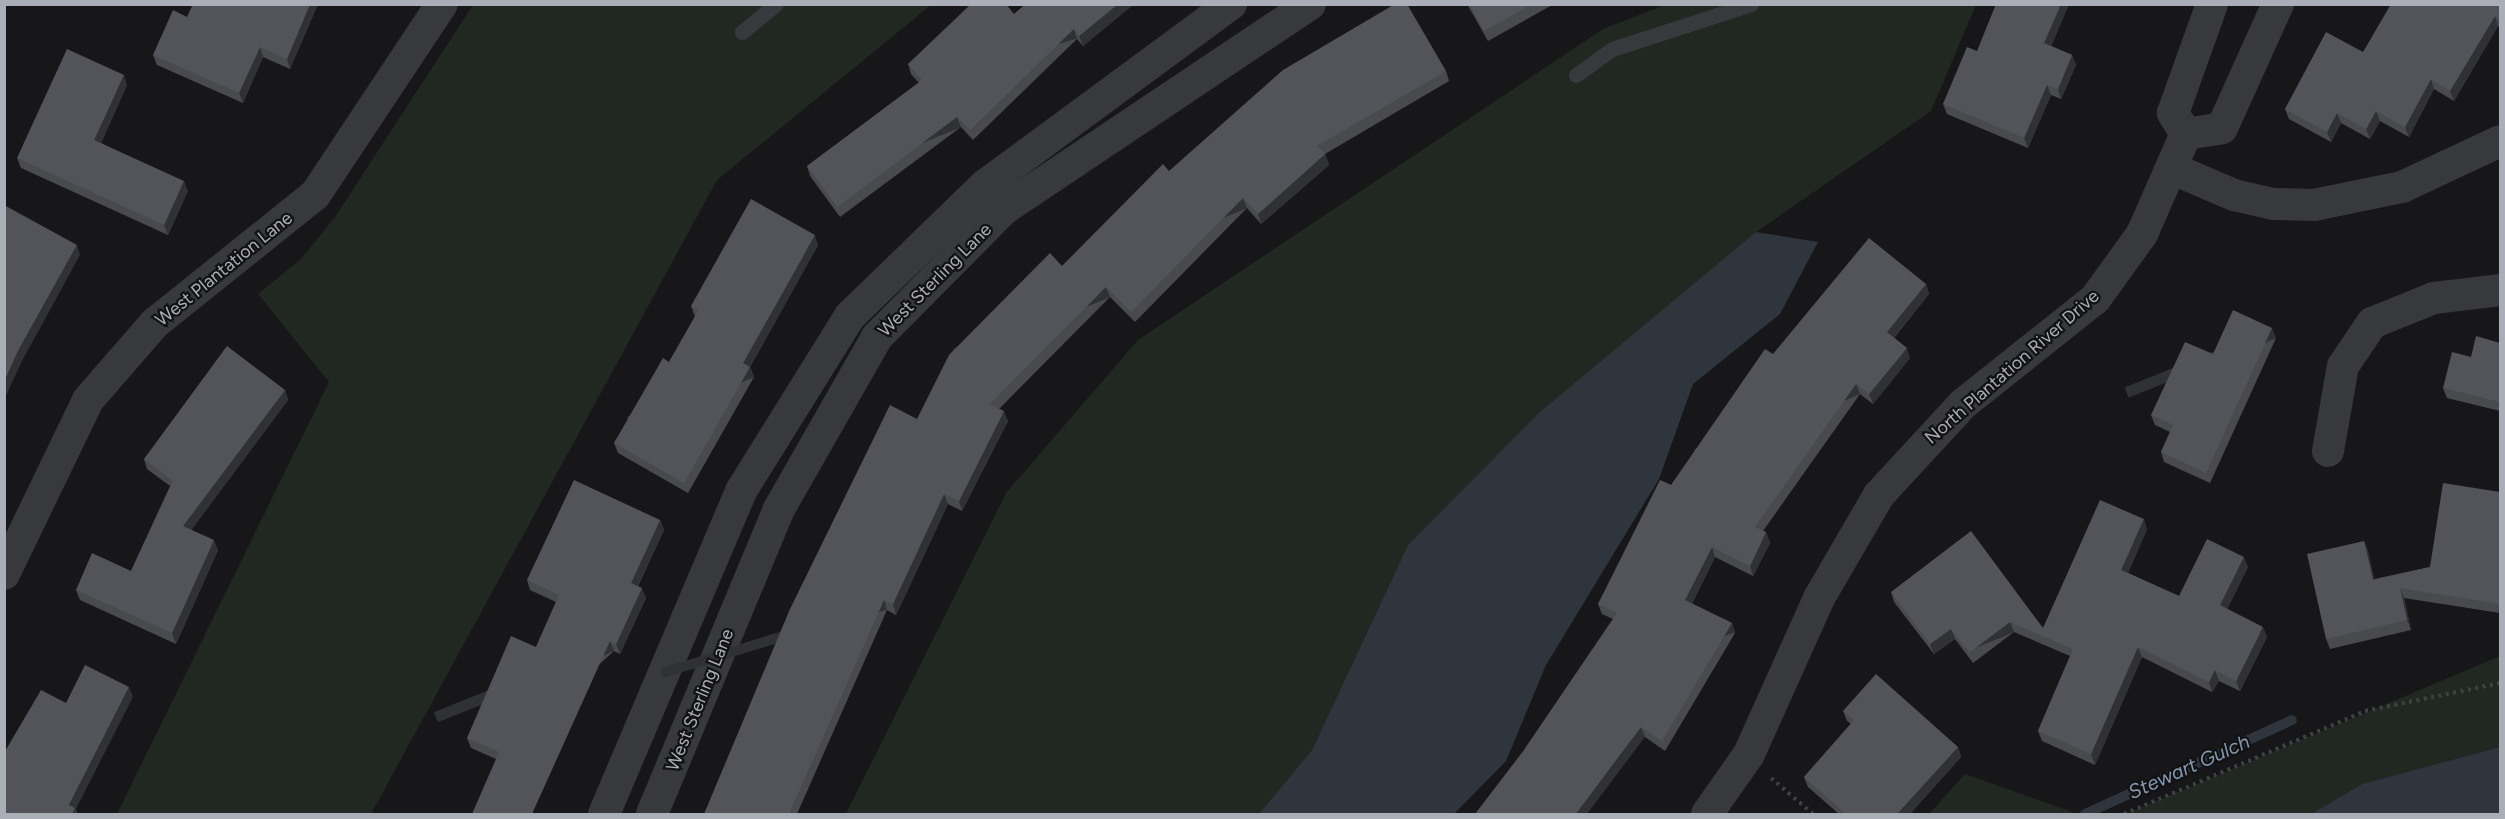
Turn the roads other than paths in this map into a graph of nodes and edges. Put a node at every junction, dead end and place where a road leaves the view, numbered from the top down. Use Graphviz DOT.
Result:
graph roads {
  1 [pos="442,4"];
  2 [pos="776,4"];
  3 [pos="1232,4"];
  4 [pos="1310,4"];
  5 [pos="1751,4"];
  6 [pos="2212,4"];
  7 [pos="2278,4"];
  8 [pos="742,32"];
  9 [pos="1576,75"];
  10 [pos="2186,134"];
  11 [pos="2500,141"];
  12 [pos="2171,168"];
  13 [pos="2500,290"];
  14 [pos="2328,451"];
  15 [pos="4,574"];
  16 [pos="604,814"];
  17 [pos="652,814"];
  18 [pos="1707,814"];
  1 -- 15 [label="street, West Plantation Lane"];
  2 -- 8 [label="lane"];
  3 -- 16 [label="street, West Sterling Lane"];
  4 -- 17 [label="street, West Sterling Lane"];
  5 -- 9 [label="lane"];
  6 -- 10 [label="street"];
  7 -- 10 [label="street"];
  10 -- 12 [label="street, North Plantation River Drive"];
  11 -- 12 [label="street"];
  12 -- 18 [label="street, North Plantation River Drive"];
  13 -- 14 [label="street"];
}
